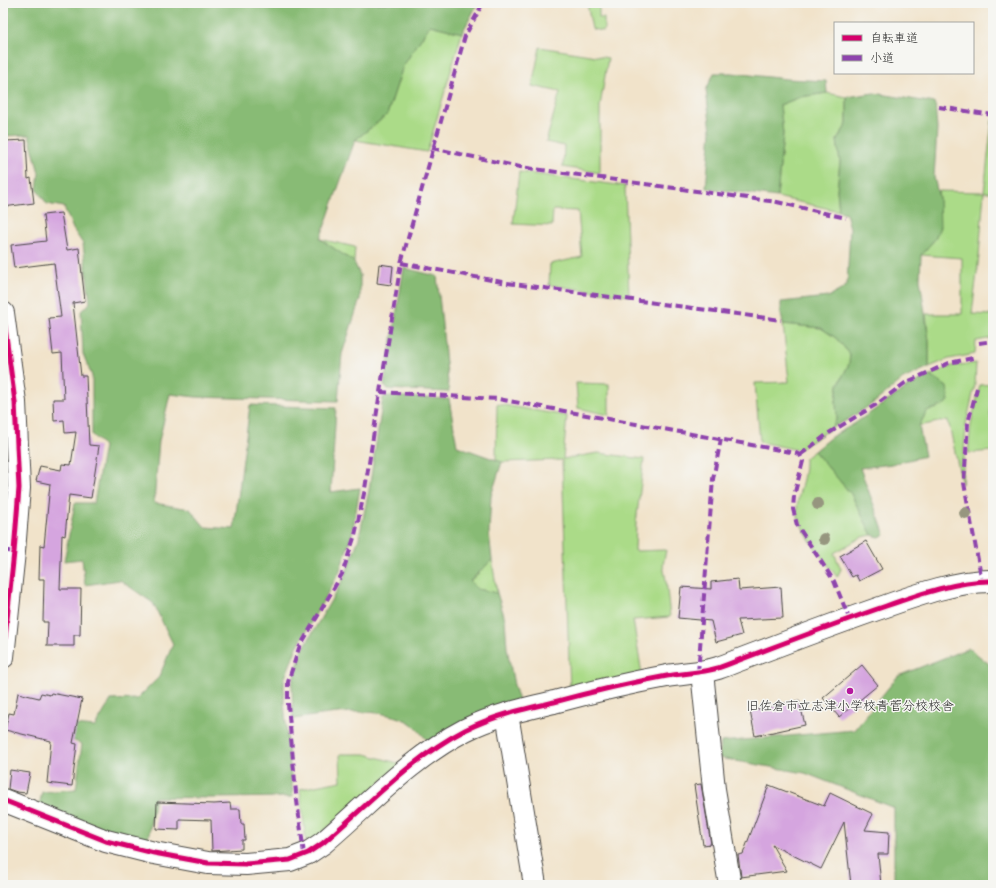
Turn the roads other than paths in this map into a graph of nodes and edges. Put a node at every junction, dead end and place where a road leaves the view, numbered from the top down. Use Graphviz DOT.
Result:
graph roads {
  1 [pos="3,313"];
  2 [pos="993,581"];
  3 [pos="3,657"];
  4 [pos="702,672"];
  5 [pos="507,714"];
  6 [pos="3,800"];
  7 [pos="536,885"];
  8 [pos="730,885"];
  1 -- 3 [label="street"];
  2 -- 4 [label="street"];
  4 -- 5 [label="street"];
  4 -- 8 [label="street"];
  5 -- 6 [label="street"];
  5 -- 7 [label="street"];
}
